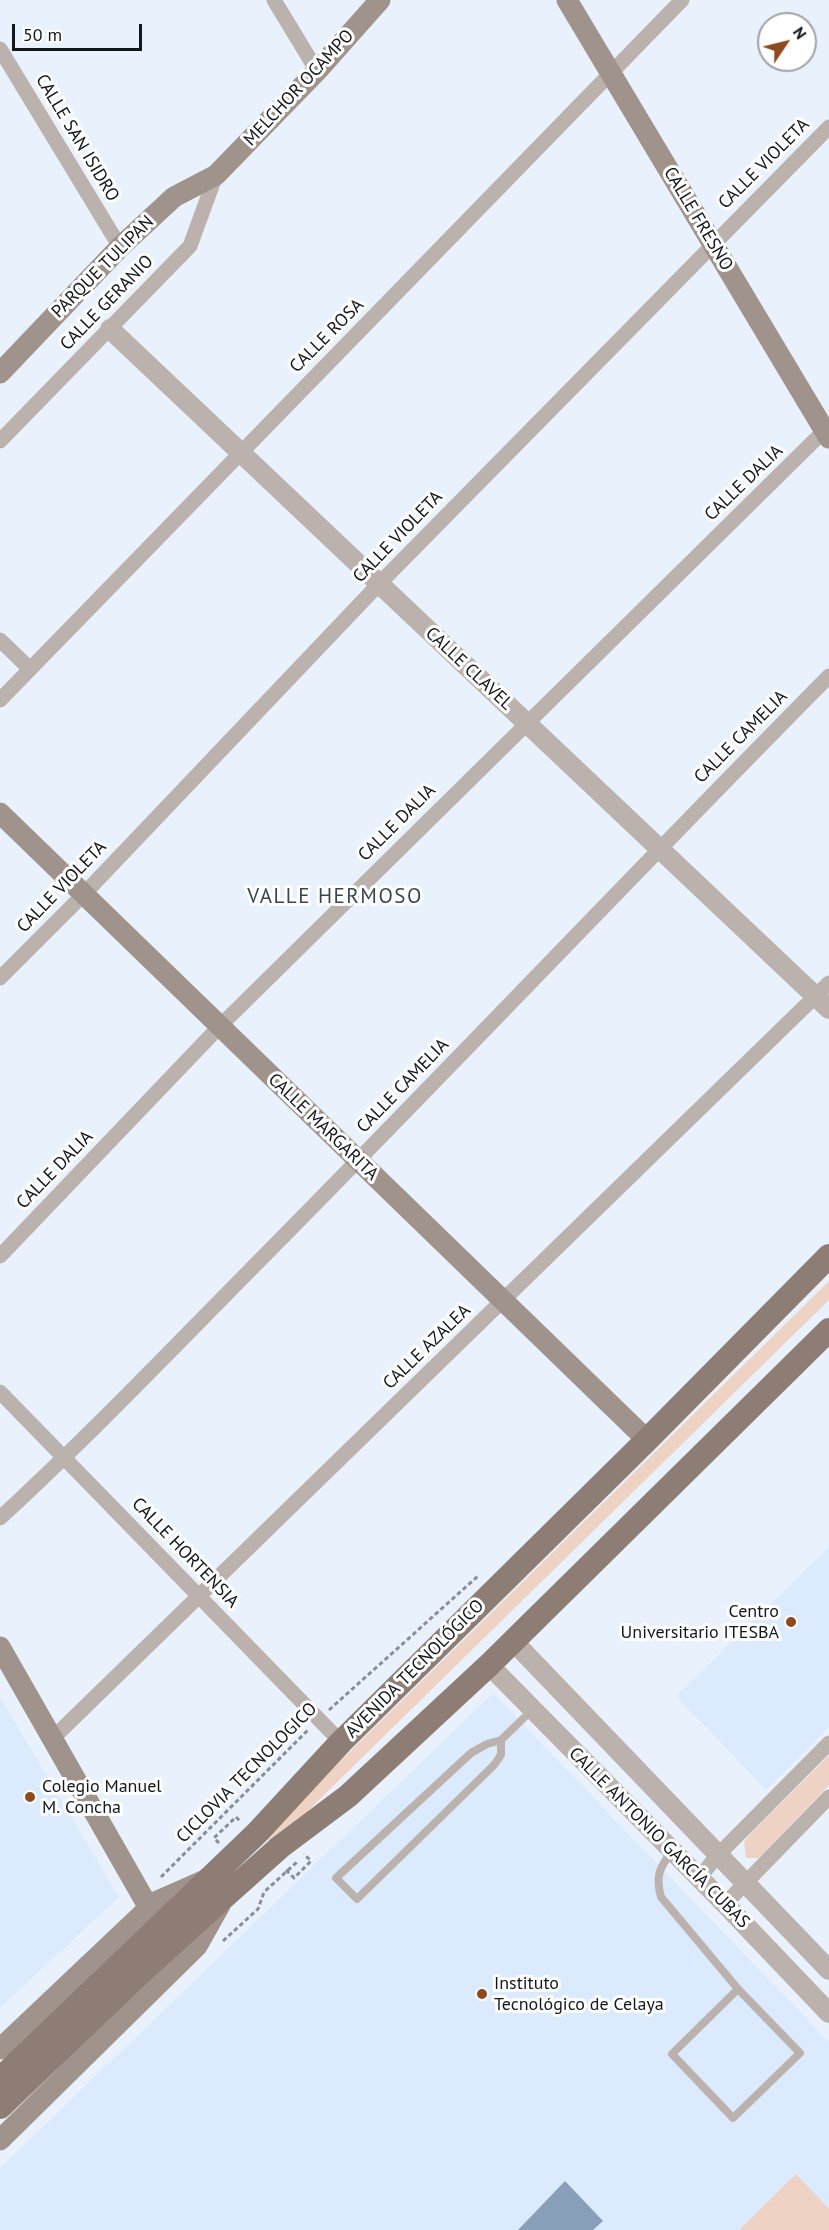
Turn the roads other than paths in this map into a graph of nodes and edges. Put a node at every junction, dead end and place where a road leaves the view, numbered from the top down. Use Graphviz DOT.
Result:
graph roads {
  1 [pos="274,0"];
  2 [pos="380,0"];
  3 [pos="567,0"];
  4 [pos="682,0"];
  5 [pos="0,49"];
  6 [pos="317,70"];
  7 [pos="611,75"];
  8 [pos="829,127"];
  9 [pos="216,175"];
  10 [pos="713,243"];
  11 [pos="120,247"];
  12 [pos="110,329"];
  13 [pos="0,373"];
  14 [pos="828,432"];
  15 [pos="0,441"];
  16 [pos="240,452"];
  17 [pos="379,584"];
  18 [pos="0,640"];
  19 [pos="30,669"];
  20 [pos="829,676"];
  21 [pos="0,700"];
  22 [pos="526,723"];
  23 [pos="0,813"];
  24 [pos="658,849"];
  25 [pos="84,894"];
  26 [pos="0,978"];
  27 [pos="824,996"];
  28 [pos="220,1026"];
  29 [pos="358,1161"];
  30 [pos="0,1256"];
  31 [pos="829,1256"];
  32 [pos="503,1300"];
  33 [pos="829,1330"];
  34 [pos="0,1392"];
  35 [pos="647,1440"];
  36 [pos="66,1457"];
  37 [pos="0,1518"];
  38 [pos="200,1596"];
  39 [pos="513,1641"];
  40 [pos="0,1647"];
  41 [pos="489,1665"];
  42 [pos="533,1709"];
  43 [pos="52,1739"];
  44 [pos="501,1740"];
  45 [pos="341,1742"];
  46 [pos="829,1743"];
  47 [pos="648,1783"];
  48 [pos="829,1797"];
  49 [pos="626,1803"];
  50 [pos="672,1851"];
  51 [pos="717,1856"];
  52 [pos="699,1878"];
  53 [pos="744,1884"];
  54 [pos="216,1887"];
  55 [pos="146,1902"];
  56 [pos="725,1904"];
  57 [pos="829,1970"];
  58 [pos="738,1989"];
  59 [pos="829,2013"];
  60 [pos="0,2049"];
  61 [pos="0,2079"];
  62 [pos="0,2108"];
  63 [pos="0,2140"];
  1 -- 6 [label="street"];
  2 -- 6 [label="main road, MELCHOR OCAMPO"];
  3 -- 7 [label="main road, CALLE FRESNO"];
  4 -- 7 [label="street, CALLE ROSA"];
  5 -- 11 [label="street, CALLE SAN ISIDRO"];
  6 -- 9 [label="main road, MELCHOR OCAMPO"];
  7 -- 10 [label="main road, CALLE FRESNO"];
  7 -- 16 [label="street, CALLE ROSA"];
  8 -- 10 [label="street, CALLE VIOLETA"];
  9 -- 11 [label="main road, PARQUE TULIPAN"];
  9 -- 12 [label="street, CALLE GERANIO"];
  10 -- 14 [label="main road, CALLE FRESNO"];
  10 -- 17 [label="street, CALLE VIOLETA"];
  11 -- 13 [label="main road, PARQUE TULIPAN"];
  12 -- 15 [label="street, CALLE GERANIO"];
  12 -- 16 [label="street, CALLE CLAVEL"];
  14 -- 22 [label="street, CALLE DALIA"];
  16 -- 17 [label="street, CALLE CLAVEL"];
  16 -- 19 [label="street, CALLE ROSA"];
  17 -- 22 [label="street, CALLE CLAVEL"];
  17 -- 25 [label="street, CALLE VIOLETA"];
  18 -- 19 [label="street"];
  19 -- 21 [label="street, CALLE ROSA"];
  20 -- 24 [label="street, CALLE CAMELIA"];
  22 -- 24 [label="street, CALLE CLAVEL"];
  22 -- 28 [label="street, CALLE DALIA"];
  23 -- 25 [label="main road, CALLE MARGARITA"];
  24 -- 27 [label="street, CALLE CLAVEL"];
  24 -- 29 [label="street, CALLE CAMELIA"];
  25 -- 26 [label="street, CALLE VIOLETA"];
  25 -- 28 [label="main road, CALLE MARGARITA"];
  27 -- 32 [label="street, CALLE AZALEA"];
  28 -- 29 [label="main road, CALLE MARGARITA"];
  28 -- 30 [label="street, CALLE DALIA"];
  29 -- 32 [label="main road, CALLE MARGARITA"];
  29 -- 36 [label="street, CALLE CAMELIA"];
  31 -- 35 [label="main road, AVENIDA TECNOLÓGICO"];
  32 -- 35 [label="main road, CALLE MARGARITA"];
  32 -- 38 [label="street, CALLE AZALEA"];
  33 -- 39 [label="main road, AVENIDA TECNOLÓGICO"];
  34 -- 36 [label="street, CALLE HORTENSIA"];
  35 -- 45 [label="main road, AVENIDA TECNOLÓGICO"];
  36 -- 37 [label="street, CALLE CAMELIA"];
  36 -- 38 [label="street, CALLE HORTENSIA"];
  38 -- 43 [label="street, CALLE AZALEA"];
  38 -- 45 [label="street, CALLE HORTENSIA"];
  39 -- 41 [label="main road, AVENIDA TECNOLÓGICO"];
  39 -- 47 [label="street, CALLE ANTONIO GARCÍA CUBAS"];
  40 -- 43 [label="main road"];
  41 -- 42 [label="street, CALLE ANTONIO GARCÍA CUBAS"];
  41 -- 54 [label="main road, AVENIDA TECNOLÓGICO"];
  42 -- 44 [label="lane"];
  42 -- 49 [label="street, CALLE ANTONIO GARCÍA CUBAS"];
  43 -- 55 [label="main road"];
  44 -- 44 [label="lane"];
  45 -- 54 [label="main road, AVENIDA TECNOLÓGICO"];
  46 -- 51 [label="street"];
  47 -- 49 [label="street"];
  47 -- 51 [label="street, CALLE ANTONIO GARCÍA CUBAS"];
  48 -- 53 [label="street"];
  49 -- 50 [label="street, CALLE ANTONIO GARCÍA CUBAS"];
  50 -- 52 [label="street, CALLE ANTONIO GARCÍA CUBAS"];
  50 -- 58 [label="lane"];
  51 -- 52 [label="street"];
  51 -- 53 [label="street, CALLE ANTONIO GARCÍA CUBAS"];
  52 -- 56 [label="street, CALLE ANTONIO GARCÍA CUBAS"];
  53 -- 56 [label="street"];
  53 -- 57 [label="street, CALLE ANTONIO GARCÍA CUBAS"];
  54 -- 55 [label="main road"];
  54 -- 61 [label="main road, AVENIDA TECNOLÓGICO"];
  54 -- 62 [label="main road, AVENIDA TECNOLÓGICO"];
  54 -- 63 [label="main road"];
  55 -- 60 [label="main road"];
  56 -- 59 [label="street, CALLE ANTONIO GARCÍA CUBAS"];
  58 -- 58 [label="lane"];
}
